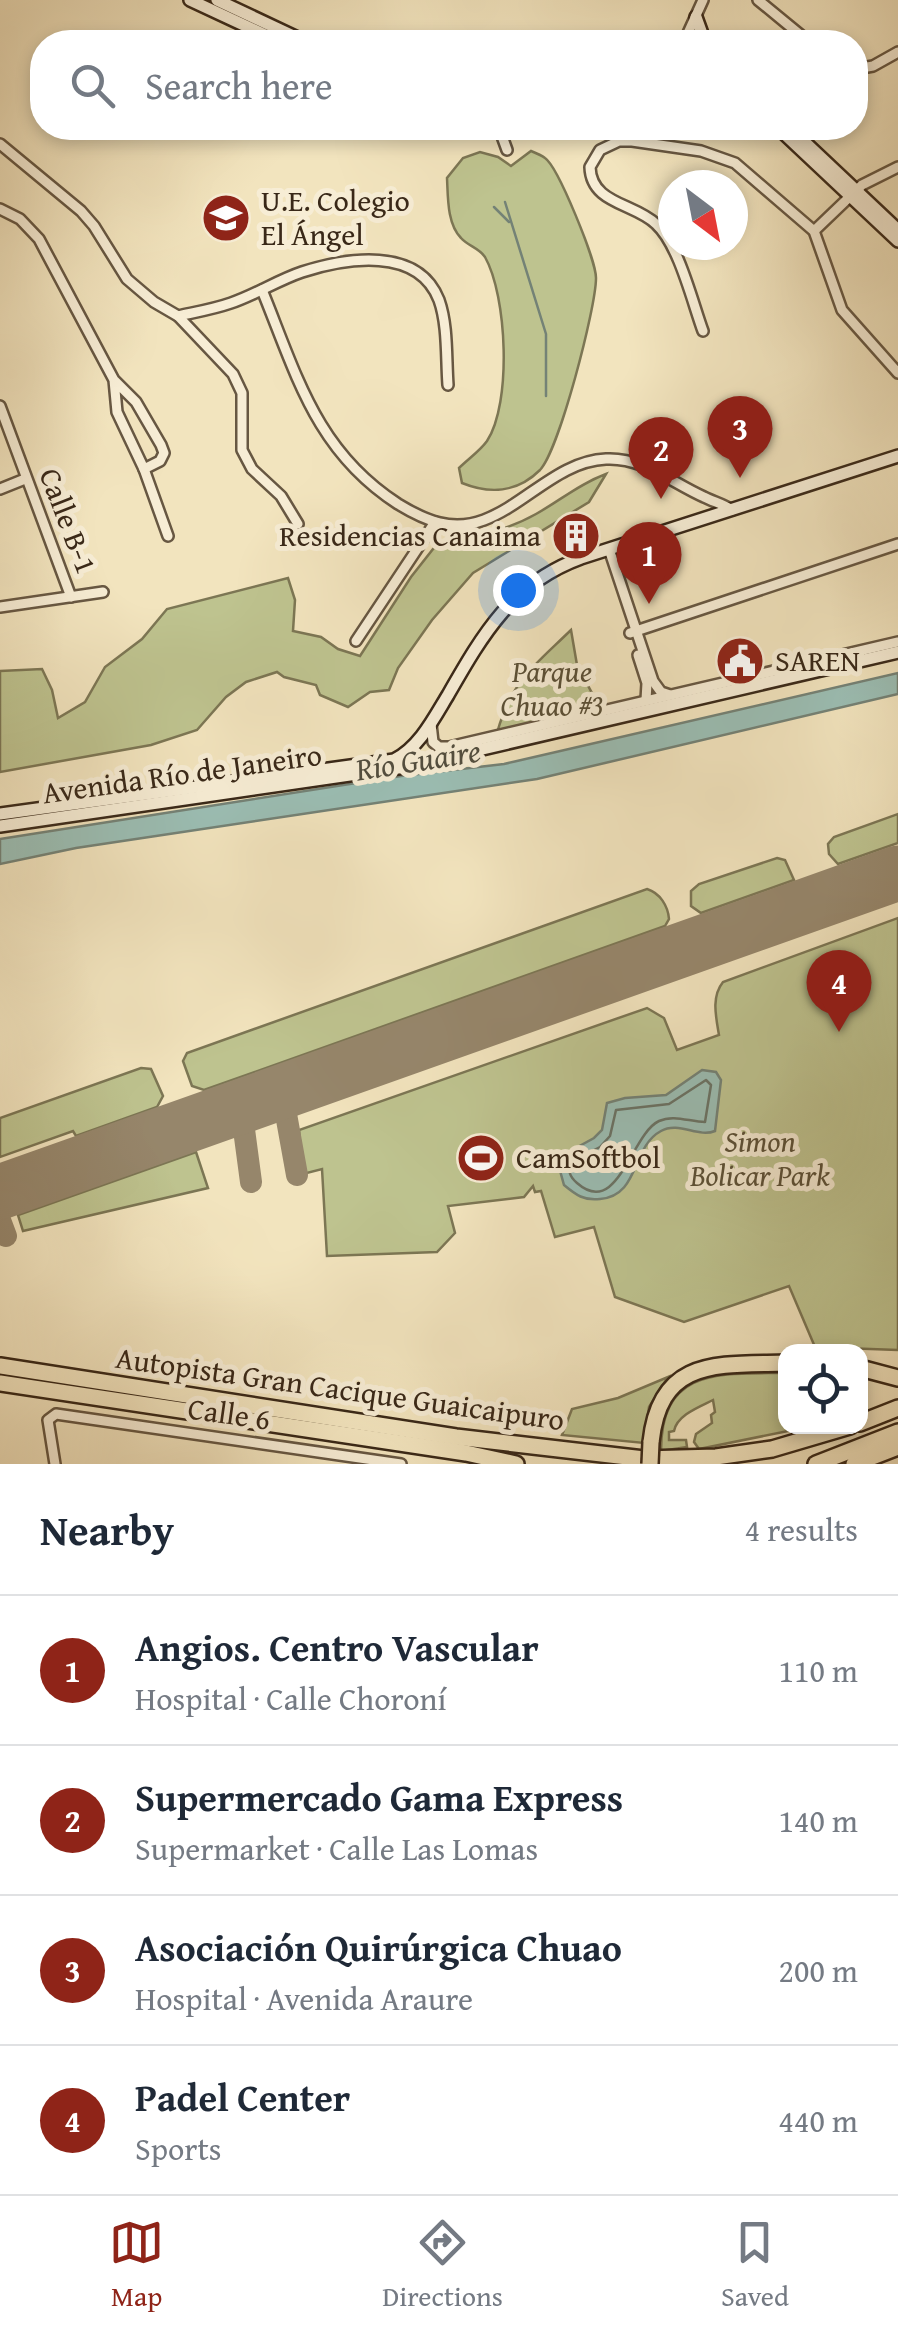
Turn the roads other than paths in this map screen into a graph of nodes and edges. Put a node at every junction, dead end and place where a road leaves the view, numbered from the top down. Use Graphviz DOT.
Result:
graph roads {
  1 [pos="190,0"];
  2 [pos="216,0"];
  3 [pos="703,0"];
  4 [pos="758,0"];
  5 [pos="696,17"];
  6 [pos="254,30"];
  7 [pos="280,30"];
  8 [pos="691,30"];
  9 [pos="701,30"];
  10 [pos="794,30"];
  11 [pos="898,52"];
  12 [pos="868,67"];
  13 [pos="504,140"];
  14 [pos="792,140"];
  15 [pos="801,140"];
  16 [pos="0,144"];
  17 [pos="508,150"];
  18 [pos="898,167"];
  19 [pos="854,193"];
  20 [pos="0,209"];
  21 [pos="898,230"];
  22 [pos="814,231"];
  23 [pos="898,241"];
  24 [pos="262,290"];
  25 [pos="178,316"];
  26 [pos="703,331"];
  27 [pos="898,372"];
  28 [pos="114,380"];
  29 [pos="448,385"];
  30 [pos="0,406"];
  31 [pos="898,456"];
  32 [pos="144,469"];
  33 [pos="25,479"];
  34 [pos="0,488"];
  35 [pos="703,497"];
  36 [pos="732,510"];
  37 [pos="700,520"];
  38 [pos="435,522"];
  39 [pos="298,524"];
  40 [pos="168,536"];
  41 [pos="898,544"];
  42 [pos="606,550"];
  43 [pos="103,592"];
  44 [pos="71,597"];
  45 [pos="0,606"];
  46 [pos="633,632"];
  47 [pos="356,641"];
  48 [pos="883,646"];
  49 [pos="898,646"];
  50 [pos="670,695"];
  51 [pos="646,700"];
  52 [pos="596,714"];
  53 [pos="431,724"];
  54 [pos="548,734"];
  55 [pos="0,814"];
  56 [pos="0,826"];
  57 [pos="778,1365"];
  58 [pos="0,1366"];
  59 [pos="868,1370"];
  60 [pos="898,1378"];
  61 [pos="0,1383"];
  62 [pos="898,1408"];
  63 [pos="868,1420"];
  64 [pos="898,1432"];
  65 [pos="789,1434"];
  66 [pos="823,1434"];
  67 [pos="898,1448"];
  68 [pos="716,1456"];
  69 [pos="389,1463"];
  70 [pos="55,1464"];
  71 [pos="401,1464"];
  72 [pos="516,1464"];
  73 [pos="653,1464"];
  74 [pos="816,1464"];
  75 [pos="854,1464"];
  1 -- 6 [label="street"];
  2 -- 7 [label="street"];
  3 -- 5 [label="street"];
  4 -- 10 [label="street"];
  5 -- 8 [label="street"];
  5 -- 9 [label="street"];
  11 -- 12 [label="street"];
  13 -- 17 [label="street"];
  14 -- 19 [label="street"];
  15 -- 19 [label="street"];
  16 -- 25 [label="street"];
  18 -- 19 [label="street"];
  19 -- 21 [label="street"];
  19 -- 22 [label="street"];
  19 -- 23 [label="street"];
  20 -- 28 [label="street"];
  22 -- 26 [label="street"];
  22 -- 27 [label="street"];
  24 -- 25 [label="street"];
  24 -- 29 [label="street"];
  24 -- 38 [label="street"];
  25 -- 39 [label="street"];
  28 -- 32 [label="street"];
  28 -- 32 [label="street"];
  30 -- 33 [label="street, Calle B-1"];
  31 -- 36 [label="street, Avenida Río de Janeiro"];
  32 -- 40 [label="street"];
  33 -- 34 [label="street"];
  33 -- 44 [label="street, Calle B-1"];
  35 -- 36 [label="street"];
  35 -- 37 [label="street"];
  35 -- 38 [label="street"];
  36 -- 37 [label="street, Avenida Río de Janeiro"];
  37 -- 42 [label="street, Avenida Río de Janeiro"];
  38 -- 47 [label="street"];
  41 -- 46 [label="street"];
  42 -- 46 [label="street"];
  42 -- 53 [label="street, Avenida Río de Janeiro"];
  43 -- 44 [label="street"];
  44 -- 45 [label="street"];
  46 -- 50 [label="street"];
  46 -- 51 [label="street"];
  48 -- 49 [label="street"];
  48 -- 50 [label="street"];
  49 -- 54 [label="street, Avenida Río de Janeiro"];
  50 -- 51 [label="street"];
  51 -- 52 [label="street"];
  52 -- 53 [label="street"];
  52 -- 54 [label="street"];
  53 -- 55 [label="street, Avenida Río de Janeiro"];
  54 -- 56 [label="street, Avenida Río de Janeiro"];
  57 -- 73 [label="highway, bridge"];
  58 -- 68 [label="highway, Autopista Gran Cacique Guaicaipuro"];
  59 -- 60 [label="highway"];
  61 -- 72 [label="highway, Autopista Gran Cacique Guaicaipuro"];
  62 -- 63 [label="highway"];
  64 -- 74 [label="highway"];
  65 -- 68 [label="highway"];
  66 -- 68 [label="highway, Autopista Gran Cacique Guaicaipuro"];
  67 -- 75 [label="highway"];
  69 -- 70 [label="street, Calle 6"];
  69 -- 71 [label="street, Calle 6"];
}
